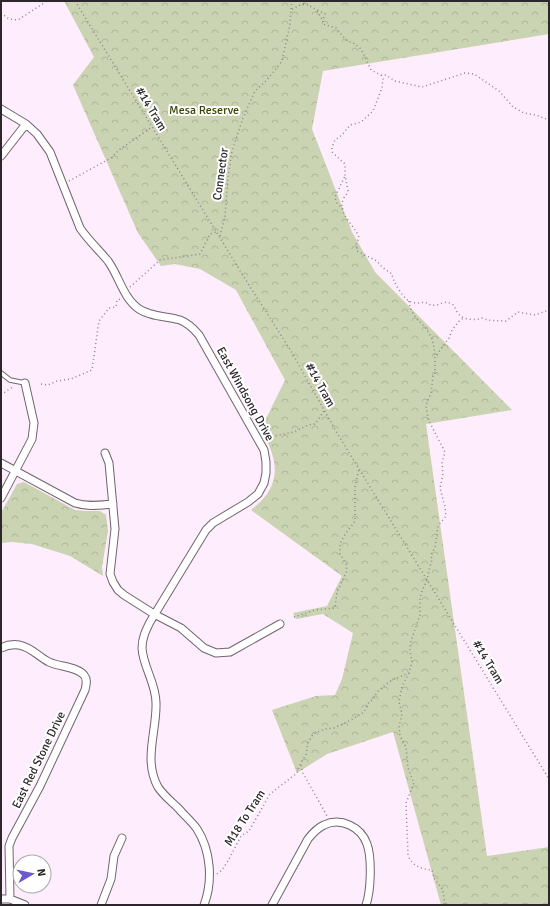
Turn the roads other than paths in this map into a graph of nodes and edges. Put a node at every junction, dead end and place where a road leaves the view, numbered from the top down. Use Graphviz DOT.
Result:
graph roads {
  1 [pos="1,109"];
  2 [pos="26,124"];
  3 [pos="1,156"];
  4 [pos="1,373"];
  5 [pos="25,383"];
  6 [pos="105,453"];
  7 [pos="1,463"];
  8 [pos="16,471"];
  9 [pos="1,498"];
  10 [pos="113,504"];
  11 [pos="154,614"];
  12 [pos="280,624"];
  13 [pos="1,648"];
  14 [pos="122,838"];
  15 [pos="1,899"];
  16 [pos="10,899"];
  17 [pos="25,905"];
  18 [pos="101,905"];
  19 [pos="204,905"];
  20 [pos="272,905"];
  21 [pos="366,905"];
  1 -- 2 [label="street, East Windsong Drive"];
  2 -- 3 [label="street"];
  2 -- 11 [label="street, East Windsong Drive"];
  4 -- 5 [label="lane"];
  5 -- 8 [label="street"];
  6 -- 10 [label="street"];
  7 -- 8 [label="street"];
  8 -- 9 [label="street"];
  8 -- 10 [label="street"];
  10 -- 11 [label="street"];
  11 -- 12 [label="street"];
  11 -- 19 [label="street, East Windsong Drive"];
  13 -- 16 [label="street, East Red Stone Drive"];
  14 -- 18 [label="street"];
  15 -- 16 [label="street"];
  16 -- 17 [label="street"];
  20 -- 21 [label="street"];
}
